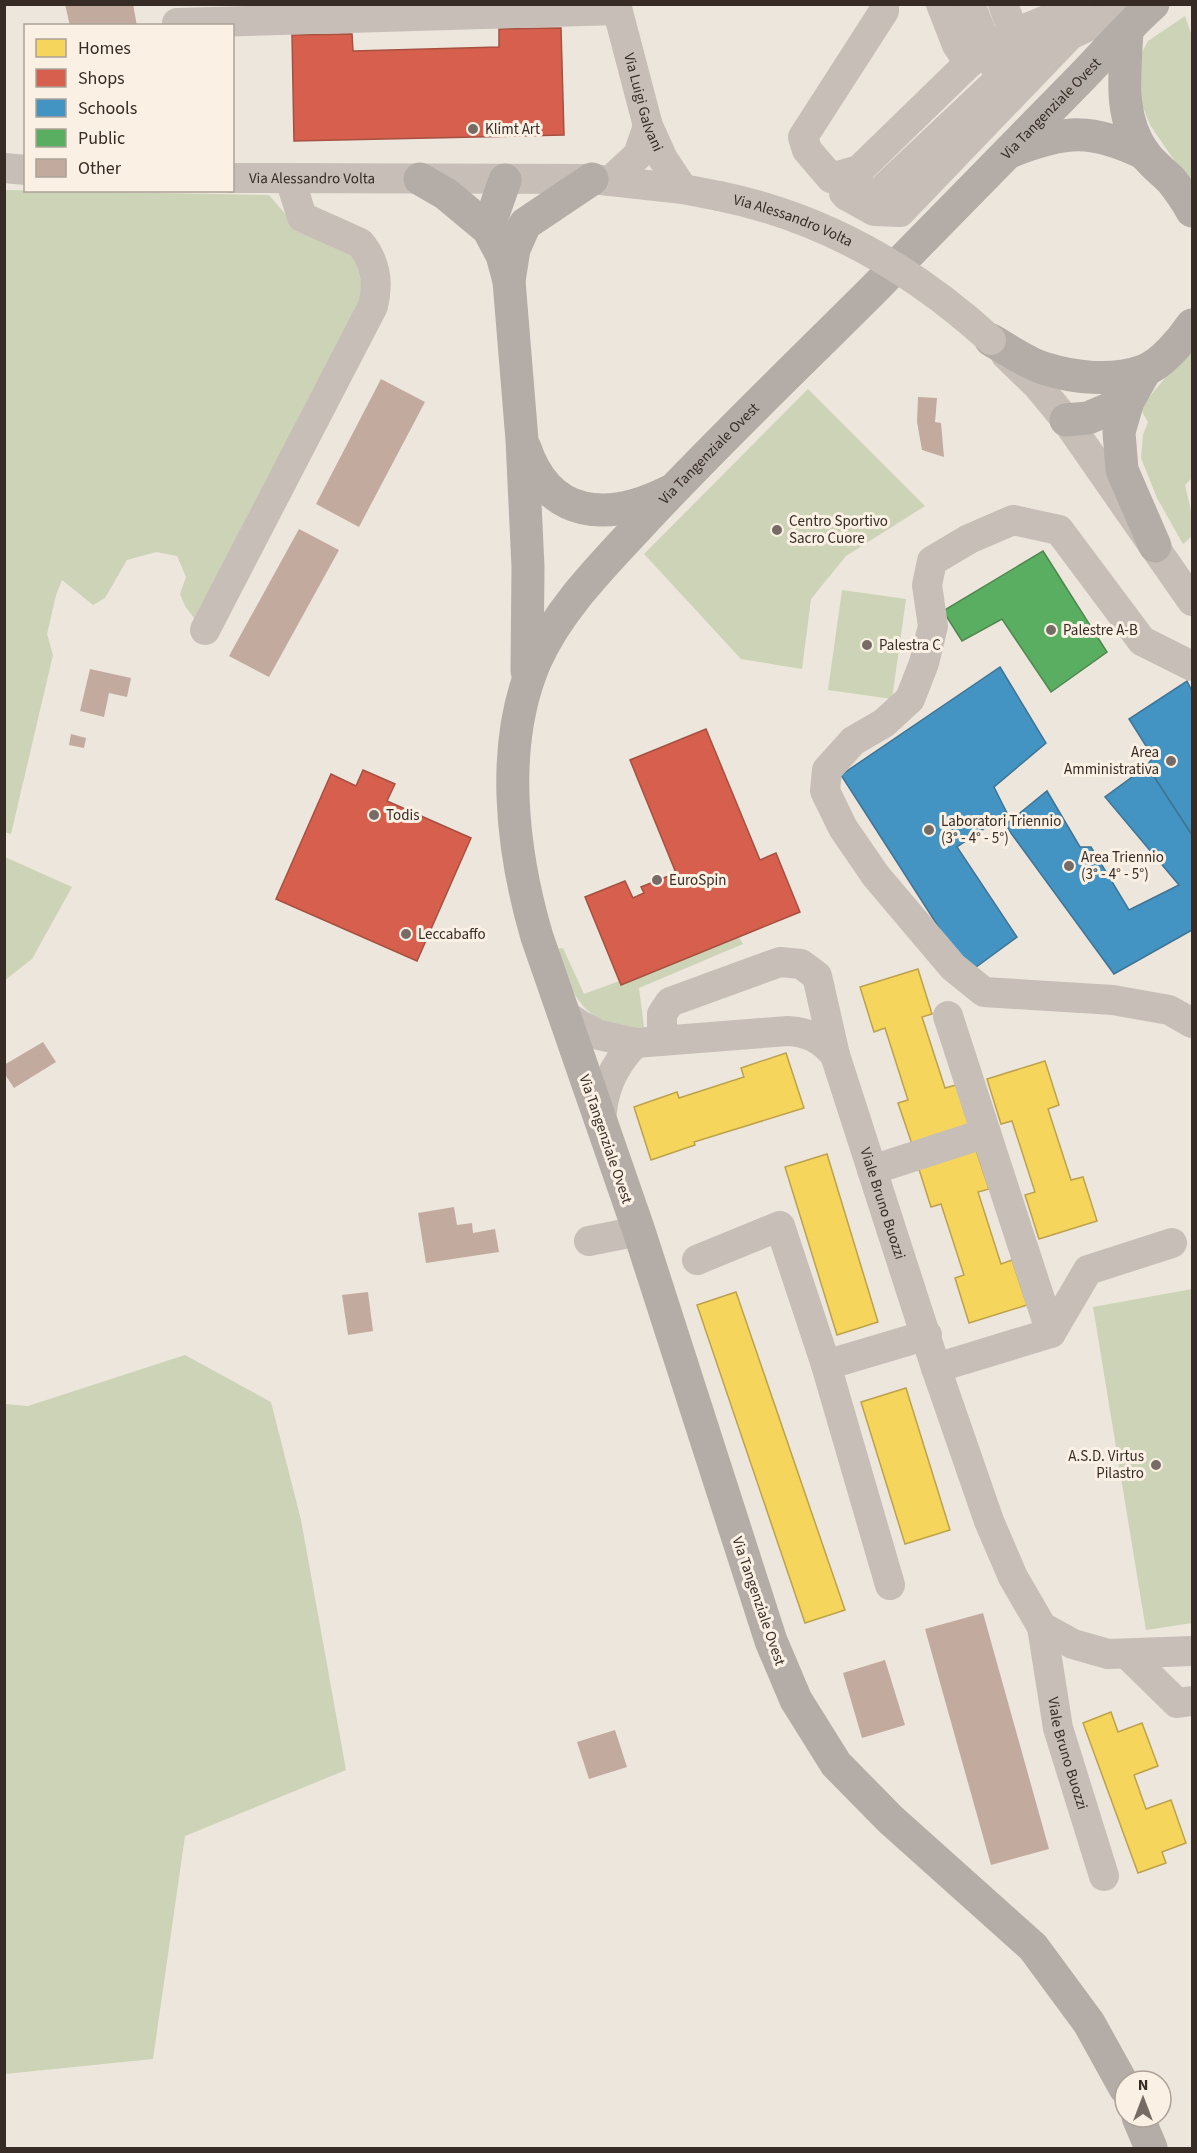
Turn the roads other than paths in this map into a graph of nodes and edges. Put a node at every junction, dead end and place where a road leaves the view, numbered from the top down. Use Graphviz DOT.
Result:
graph roads {
  1 [pos="884,4"];
  2 [pos="941,4"];
  3 [pos="970,4"];
  4 [pos="1003,4"];
  5 [pos="1153,4"];
  6 [pos="616,7"];
  7 [pos="1064,9"];
  8 [pos="176,18"];
  9 [pos="1132,18"];
  10 [pos="1014,34"];
  11 [pos="978,56"];
  12 [pos="1005,88"];
  13 [pos="648,126"];
  14 [pos="1018,141"];
  15 [pos="638,154"];
  16 [pos="1145,154"];
  17 [pos="4,168"];
  18 [pos="24,170"];
  19 [pos="234,178"];
  20 [pos="290,179"];
  21 [pos="420,179"];
  22 [pos="505,180"];
  23 [pos="601,180"];
  24 [pos="652,186"];
  25 [pos="839,187"];
  26 [pos="683,189"];
  27 [pos="1192,211"];
  28 [pos="525,224"];
  29 [pos="488,229"];
  30 [pos="509,281"];
  31 [pos="1192,325"];
  32 [pos="991,340"];
  33 [pos="1121,389"];
  34 [pos="1066,420"];
  35 [pos="522,440"];
  36 [pos="673,490"];
  37 [pos="1155,546"];
  38 [pos="1192,601"];
  39 [pos="205,630"];
  40 [pos="1192,666"];
  41 [pos="527,685"];
  42 [pos="562,1013"];
  43 [pos="948,1016"];
  44 [pos="1192,1023"];
  45 [pos="648,1042"];
  46 [pos="835,1055"];
  47 [pos="601,1124"];
  48 [pos="986,1133"];
  49 [pos="872,1170"];
  50 [pos="639,1231"];
  51 [pos="589,1241"];
  52 [pos="1172,1243"];
  53 [pos="697,1260"];
  54 [pos="1051,1334"];
  55 [pos="927,1335"];
  56 [pos="826,1365"];
  57 [pos="936,1368"];
  58 [pos="890,1585"];
  59 [pos="1042,1627"];
  60 [pos="1192,1651"];
  61 [pos="1128,1655"];
  62 [pos="1192,1701"];
  63 [pos="1104,1876"];
  64 [pos="1114,2069"];
  65 [pos="1143,2129"];
  66 [pos="1150,2148"];
  1 -- 25 [label="street"];
  2 -- 11 [label="street"];
  3 -- 11 [label="street"];
  4 -- 10 [label="street"];
  5 -- 9 [label="main road, Via Tangenziale Ovest"];
  6 -- 8 [label="street, Via Luigi Galvani"];
  6 -- 13 [label="street, Via Luigi Galvani"];
  7 -- 10 [label="street"];
  7 -- 12 [label="street"];
  9 -- 12 [label="street"];
  9 -- 14 [label="main road, Via Tangenziale Ovest"];
  9 -- 16 [label="main road"];
  10 -- 11 [label="street"];
  11 -- 12 [label="street"];
  11 -- 25 [label="street"];
  12 -- 14 [label="street"];
  12 -- 25 [label="street"];
  13 -- 15 [label="street"];
  13 -- 26 [label="street, Via Luigi Galvani"];
  14 -- 16 [label="main road"];
  14 -- 36 [label="main road, Via Tangenziale Ovest"];
  15 -- 23 [label="street"];
  15 -- 24 [label="street"];
  16 -- 27 [label="main road"];
  17 -- 18 [label="street"];
  19 -- 20 [label="street, Via Alessandro Volta"];
  20 -- 21 [label="street, Via Alessandro Volta"];
  20 -- 39 [label="street"];
  21 -- 22 [label="street, Via Alessandro Volta"];
  21 -- 29 [label="main road"];
  22 -- 23 [label="street, Via Alessandro Volta"];
  22 -- 28 [label="main road"];
  22 -- 29 [label="main road"];
  23 -- 24 [label="street, Via Alessandro Volta"];
  23 -- 28 [label="main road"];
  24 -- 26 [label="street, Via Alessandro Volta"];
  26 -- 32 [label="street, Via Alessandro Volta, bridge"];
  28 -- 30 [label="main road"];
  29 -- 30 [label="main road"];
  30 -- 35 [label="main road"];
  31 -- 33 [label="main road"];
  32 -- 33 [label="main road"];
  32 -- 34 [label="street, Via Alessandro Volta"];
  33 -- 34 [label="main road"];
  33 -- 37 [label="main road"];
  34 -- 37 [label="street, Via Alessandro Volta"];
  35 -- 36 [label="main road"];
  35 -- 41 [label="main road"];
  36 -- 41 [label="main road, Via Tangenziale Ovest"];
  37 -- 38 [label="street, Via Alessandro Volta"];
  40 -- 44 [label="street"];
  41 -- 42 [label="main road, Via Tangenziale Ovest"];
  42 -- 45 [label="street"];
  42 -- 47 [label="main road, Via Tangenziale Ovest"];
  43 -- 48 [label="street"];
  45 -- 46 [label="street"];
  45 -- 46 [label="street, Viale Bruno Buozzi"];
  45 -- 47 [label="street"];
  46 -- 49 [label="street, Viale Bruno Buozzi"];
  47 -- 50 [label="main road, Via Tangenziale Ovest"];
  48 -- 49 [label="street"];
  48 -- 54 [label="street"];
  49 -- 55 [label="street, Viale Bruno Buozzi"];
  50 -- 51 [label="street"];
  50 -- 64 [label="main road, Via Tangenziale Ovest"];
  52 -- 54 [label="street"];
  53 -- 56 [label="street"];
  54 -- 57 [label="street"];
  55 -- 56 [label="street"];
  55 -- 57 [label="street, Viale Bruno Buozzi"];
  56 -- 58 [label="street"];
  57 -- 59 [label="street, Viale Bruno Buozzi"];
  59 -- 61 [label="street"];
  59 -- 63 [label="street, Viale Bruno Buozzi"];
  60 -- 61 [label="street"];
  61 -- 62 [label="street"];
  65 -- 66 [label="main road"];
}
